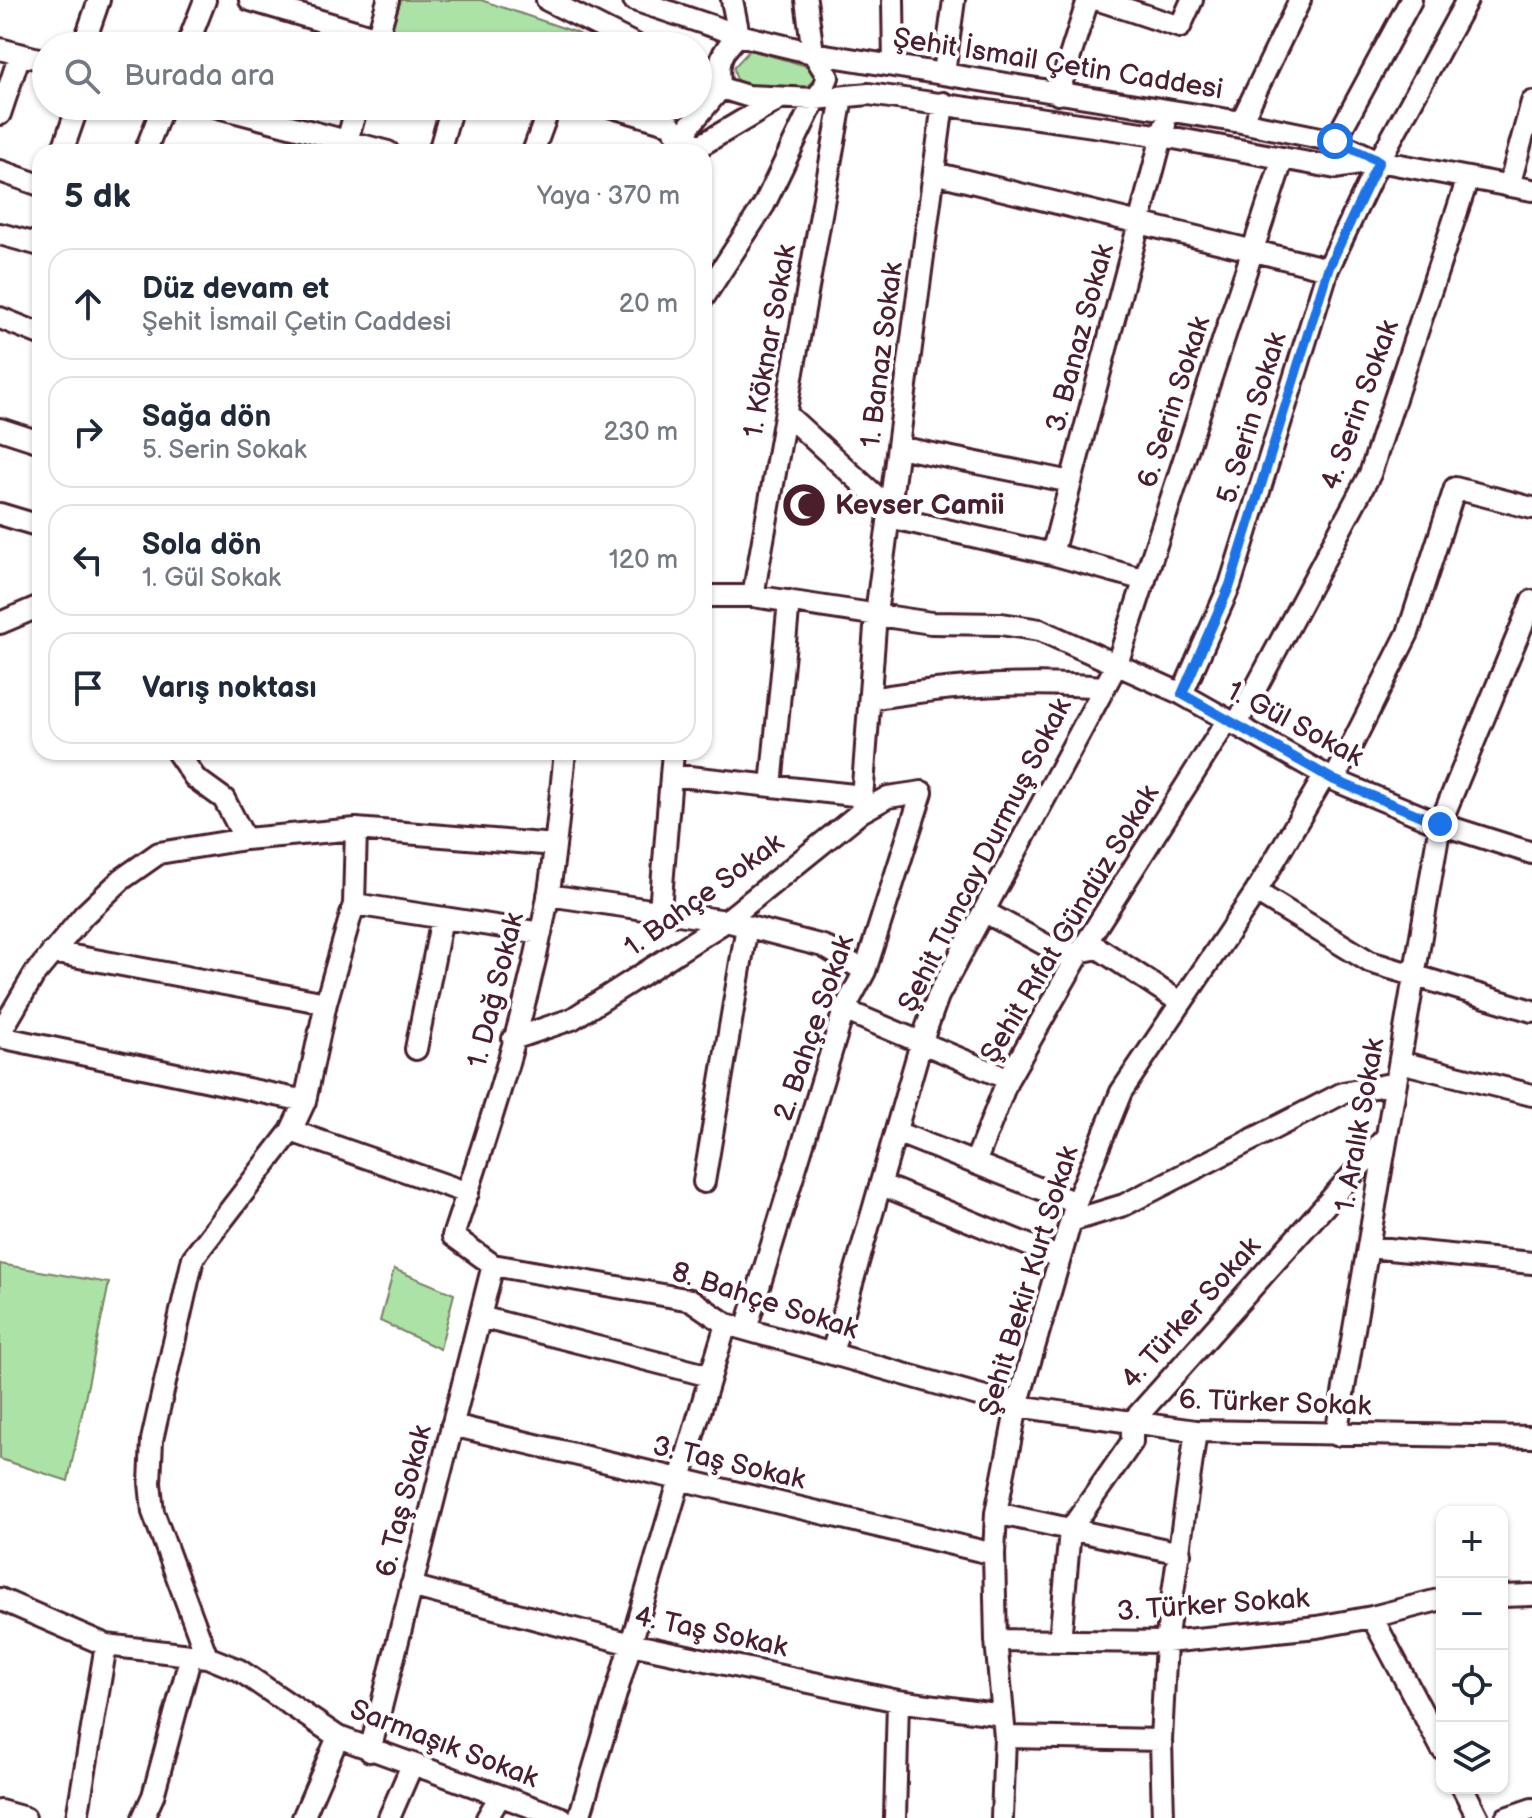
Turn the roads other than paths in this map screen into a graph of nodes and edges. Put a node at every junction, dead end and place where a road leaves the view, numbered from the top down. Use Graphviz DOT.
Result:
graph roads {
  1 [pos="99,0"];
  2 [pos="205,0"];
  3 [pos="250,0"];
  4 [pos="388,0"];
  5 [pos="547,0"];
  6 [pos="634,0"];
  7 [pos="732,0"];
  8 [pos="806,0"];
  9 [pos="893,0"];
  10 [pos="954,0"];
  11 [pos="1088,0"];
  12 [pos="1099,0"];
  13 [pos="1192,0"];
  14 [pos="1300,0"];
  15 [pos="1411,0"];
  16 [pos="1467,0"];
  17 [pos="672,6"];
  18 [pos="88,32"];
  19 [pos="192,32"];
  20 [pos="346,32"];
  21 [pos="379,32"];
  22 [pos="610,32"];
  23 [pos="739,35"];
  24 [pos="10,52"];
  25 [pos="813,53"];
  26 [pos="32,58"];
  27 [pos="894,66"];
  28 [pos="944,73"];
  29 [pos="712,84"];
  30 [pos="721,88"];
  31 [pos="1058,94"];
  32 [pos="842,97"];
  33 [pos="712,99"];
  34 [pos="779,99"];
  35 [pos="815,99"];
  36 [pos="1532,102"];
  37 [pos="943,103"];
  38 [pos="1166,110"];
  39 [pos="0,114"];
  40 [pos="73,120"];
  41 [pos="158,120"];
  42 [pos="267,120"];
  43 [pos="353,120"];
  44 [pos="448,120"];
  45 [pos="545,120"];
  46 [pos="656,120"];
  47 [pos="694,120"];
  48 [pos="1241,122"];
  49 [pos="1163,136"];
  50 [pos="347,141"];
  51 [pos="1335,141"];
  52 [pos="65,144"];
  53 [pos="148,144"];
  54 [pos="358,144"];
  55 [pos="441,144"];
  56 [pos="536,144"];
  57 [pos="675,144"];
  58 [pos="678,144"];
  59 [pos="703,144"];
  60 [pos="1283,158"];
  61 [pos="1379,161"];
  62 [pos="0,171"];
  63 [pos="934,173"];
  64 [pos="1468,178"];
  65 [pos="32,182"];
  66 [pos="1509,186"];
  67 [pos="1532,190"];
  68 [pos="1140,224"];
  69 [pos="0,234"];
  70 [pos="32,243"];
  71 [pos="1253,251"];
  72 [pos="1328,269"];
  73 [pos="712,285"];
  74 [pos="0,318"];
  75 [pos="32,331"];
  76 [pos="786,414"];
  77 [pos="0,429"];
  78 [pos="32,438"];
  79 [pos="898,447"];
  80 [pos="1071,482"];
  81 [pos="890,507"];
  82 [pos="1532,508"];
  83 [pos="0,514"];
  84 [pos="32,524"];
  85 [pos="1052,554"];
  86 [pos="1145,580"];
  87 [pos="712,596"];
  88 [pos="753,596"];
  89 [pos="789,601"];
  90 [pos="1532,601"];
  91 [pos="32,609"];
  92 [pos="876,614"];
  93 [pos="0,623"];
  94 [pos="1117,664"];
  95 [pos="1103,687"];
  96 [pos="1182,694"];
  97 [pos="870,699"];
  98 [pos="1231,723"];
  99 [pos="183,760"];
  100 [pos="564,760"];
  101 [pos="672,760"];
  102 [pos="671,775"];
  103 [pos="1330,777"];
  104 [pos="771,786"];
  105 [pos="922,792"];
  106 [pos="862,804"];
  107 [pos="1440,824"];
  108 [pos="356,829"];
  109 [pos="245,839"];
  110 [pos="555,845"];
  111 [pos="1532,853"];
  112 [pos="1256,892"];
  113 [pos="548,895"];
  114 [pos="354,904"];
  115 [pos="660,910"];
  116 [pos="985,912"];
  117 [pos="442,918"];
  118 [pos="726,921"];
  119 [pos="747,926"];
  120 [pos="541,933"];
  121 [pos="1081,951"];
  122 [pos="52,952"];
  123 [pos="865,971"];
  124 [pos="1414,976"];
  125 [pos="1180,1002"];
  126 [pos="326,1003"];
  127 [pos="844,1010"];
  128 [pos="1532,1011"];
  129 [pos="0,1035"];
  130 [pos="513,1039"];
  131 [pos="921,1043"];
  132 [pos="416,1049"];
  133 [pos="1400,1062"];
  134 [pos="1008,1079"];
  135 [pos="1396,1083"];
  136 [pos="1532,1095"];
  137 [pos="305,1101"];
  138 [pos="291,1131"];
  139 [pos="896,1132"];
  140 [pos="1387,1136"];
  141 [pos="975,1163"];
  142 [pos="704,1182"];
  143 [pos="882,1185"];
  144 [pos="468,1193"];
  145 [pos="1073,1212"];
  146 [pos="453,1236"];
  147 [pos="1368,1247"];
  148 [pos="1060,1258"];
  149 [pos="1532,1263"];
  150 [pos="493,1265"];
  151 [pos="480,1317"];
  152 [pos="726,1324"];
  153 [pos="746,1329"];
  154 [pos="832,1353"];
  155 [pos="710,1376"];
  156 [pos="1017,1406"];
  157 [pos="1132,1422"];
  158 [pos="452,1425"];
  159 [pos="1196,1431"];
  160 [pos="1336,1435"];
  161 [pos="1532,1437"];
  162 [pos="679,1480"];
  163 [pos="996,1513"];
  164 [pos="1070,1530"];
  165 [pos="1180,1553"];
  166 [pos="994,1554"];
  167 [pos="411,1586"];
  168 [pos="1532,1595"];
  169 [pos="1508,1596"];
  170 [pos="0,1599"];
  171 [pos="1436,1600"];
  172 [pos="1372,1617"];
  173 [pos="996,1640"];
  174 [pos="1060,1641"];
  175 [pos="1166,1642"];
  176 [pos="631,1644"];
  177 [pos="106,1645"];
  178 [pos="199,1656"];
  179 [pos="898,1701"];
  180 [pos="1003,1715"];
  181 [pos="338,1737"];
  182 [pos="1005,1737"];
  183 [pos="1436,1738"];
  184 [pos="1161,1740"];
  185 [pos="370,1751"];
  186 [pos="412,1765"];
  187 [pos="1466,1794"];
  188 [pos="500,1796"];
  189 [pos="1532,1809"];
  190 [pos="0,1811"];
  191 [pos="529,1813"];
  192 [pos="25,1818"];
  193 [pos="77,1818"];
  194 [pos="143,1818"];
  195 [pos="303,1818"];
  196 [pos="389,1818"];
  197 [pos="487,1818"];
  198 [pos="562,1818"];
  199 [pos="579,1818"];
  200 [pos="895,1818"];
  201 [pos="1002,1818"];
  202 [pos="1163,1818"];
  203 [pos="1478,1818"];
  204 [pos="1506,1818"];
  1 -- 18 [label="street"];
  2 -- 19 [label="street"];
  3 -- 20 [label="street"];
  4 -- 21 [label="street"];
  5 -- 22 [label="street"];
  6 -- 17 [label="street, Şehit İsmail Çetin Caddesi"];
  7 -- 23 [label="street"];
  8 -- 25 [label="street"];
  9 -- 27 [label="street"];
  10 -- 28 [label="street"];
  11 -- 31 [label="street"];
  12 -- 13 [label="street"];
  14 -- 48 [label="street"];
  15 -- 51 [label="street"];
  16 -- 61 [label="street, 5. Serin Sokak"];
  17 -- 23 [label="street, Şehit İsmail Çetin Caddesi"];
  23 -- 25 [label="street, Şehit İsmail Çetin Caddesi"];
  23 -- 30 [label="street"];
  24 -- 26 [label="street"];
  24 -- 39 [label="street"];
  25 -- 27 [label="street, Şehit İsmail Çetin Caddesi"];
  25 -- 35 [label="street"];
  27 -- 28 [label="street, Şehit İsmail Çetin Caddesi"];
  28 -- 31 [label="street, Şehit İsmail Çetin Caddesi"];
  29 -- 30 [label="street, Şehit İsmail Çetin Caddesi"];
  30 -- 33 [label="street"];
  30 -- 34 [label="street, Şehit İsmail Çetin Caddesi"];
  31 -- 38 [label="street, Şehit İsmail Çetin Caddesi"];
  32 -- 35 [label="street, Şehit İsmail Çetin Caddesi"];
  32 -- 37 [label="street, Şehit İsmail Çetin Caddesi"];
  32 -- 76 [label="street, 1. Köknar Sokak"];
  34 -- 35 [label="street, Şehit İsmail Çetin Caddesi"];
  34 -- 59 [label="street"];
  35 -- 73 [label="street"];
  36 -- 66 [label="street"];
  37 -- 49 [label="street, Şehit İsmail Çetin Caddesi"];
  37 -- 63 [label="street, 1. Banaz Sokak"];
  38 -- 48 [label="street, Şehit İsmail Çetin Caddesi"];
  38 -- 49 [label="street, 3. Banaz Sokak"];
  40 -- 52 [label="street"];
  41 -- 53 [label="street"];
  42 -- 50 [label="street"];
  43 -- 50 [label="street"];
  44 -- 55 [label="street"];
  45 -- 56 [label="street"];
  46 -- 57 [label="street"];
  47 -- 58 [label="street"];
  48 -- 51 [label="street, Şehit İsmail Çetin Caddesi"];
  49 -- 60 [label="street, Şehit İsmail Çetin Caddesi"];
  49 -- 68 [label="street, 3. Banaz Sokak"];
  50 -- 54 [label="street"];
  51 -- 61 [label="street, Şehit İsmail Çetin Caddesi"];
  60 -- 61 [label="street, Şehit İsmail Çetin Caddesi"];
  60 -- 71 [label="street, 6. Serin Sokak"];
  61 -- 64 [label="street, Şehit İsmail Çetin Caddesi"];
  61 -- 72 [label="street, 5. Serin Sokak"];
  62 -- 65 [label="street"];
  63 -- 68 [label="street"];
  63 -- 79 [label="street, 1. Banaz Sokak"];
  64 -- 66 [label="street, Şehit İsmail Çetin Caddesi"];
  64 -- 98 [label="street, 4. Serin Sokak"];
  66 -- 67 [label="street, Şehit İsmail Çetin Caddesi"];
  68 -- 71 [label="street"];
  68 -- 80 [label="street, 3. Banaz Sokak"];
  69 -- 70 [label="street"];
  71 -- 72 [label="street"];
  71 -- 86 [label="street, 6. Serin Sokak"];
  72 -- 96 [label="street, 5. Serin Sokak"];
  74 -- 75 [label="street"];
  76 -- 81 [label="street"];
  76 -- 88 [label="street, 1. Köknar Sokak"];
  77 -- 78 [label="street"];
  79 -- 80 [label="street"];
  79 -- 81 [label="street, 1. Banaz Sokak"];
  80 -- 85 [label="street, 3. Banaz Sokak"];
  81 -- 85 [label="street"];
  81 -- 92 [label="street, 1. Banaz Sokak"];
  82 -- 103 [label="street, Şehit Bekir Kurt Sokak"];
  83 -- 84 [label="street"];
  85 -- 86 [label="street"];
  86 -- 94 [label="street, 6. Serin Sokak"];
  87 -- 88 [label="street, 1. Gül Sokak"];
  88 -- 89 [label="street, 1. Gül Sokak"];
  89 -- 92 [label="street, 1. Gül Sokak"];
  89 -- 104 [label="street"];
  90 -- 107 [label="street, 1. Aralık Sokak"];
  91 -- 93 [label="street"];
  92 -- 94 [label="street, 1. Gül Sokak"];
  92 -- 97 [label="street, 1. Banaz Sokak"];
  94 -- 95 [label="street, Şehit Tuncay Durmuş Sokak"];
  94 -- 96 [label="street, 1. Gül Sokak"];
  95 -- 97 [label="street"];
  95 -- 116 [label="street, Şehit Tuncay Durmuş Sokak"];
  96 -- 98 [label="street, 1. Gül Sokak"];
  97 -- 106 [label="street, 1. Banaz Sokak"];
  98 -- 103 [label="street, 1. Gül Sokak"];
  98 -- 121 [label="street, Şehit Rıfat Gündüz Sokak"];
  99 -- 109 [label="street"];
  100 -- 110 [label="street, 1. Dağ Sokak"];
  101 -- 102 [label="street"];
  102 -- 104 [label="street"];
  102 -- 115 [label="street"];
  103 -- 107 [label="street, 1. Gül Sokak"];
  103 -- 112 [label="street, Şehit Bekir Kurt Sokak"];
  104 -- 106 [label="street"];
  105 -- 106 [label="street, 1. Bahçe Sokak"];
  105 -- 123 [label="street, 2. Bahçe Sokak"];
  106 -- 118 [label="street, 1. Bahçe Sokak"];
  107 -- 111 [label="street, 1. Gül Sokak"];
  107 -- 124 [label="street, 1. Aralık Sokak"];
  108 -- 109 [label="street"];
  108 -- 110 [label="street"];
  108 -- 114 [label="street"];
  109 -- 122 [label="street"];
  110 -- 113 [label="street, 1. Dağ Sokak"];
  112 -- 124 [label="street"];
  112 -- 125 [label="street, Şehit Bekir Kurt Sokak"];
  113 -- 115 [label="street"];
  113 -- 120 [label="street, 1. Dağ Sokak"];
  114 -- 117 [label="street"];
  114 -- 126 [label="street"];
  115 -- 118 [label="street"];
  116 -- 121 [label="street"];
  116 -- 131 [label="street, Şehit Tuncay Durmuş Sokak"];
  117 -- 120 [label="street"];
  117 -- 132 [label="street"];
  118 -- 119 [label="street"];
  118 -- 130 [label="street, 1. Bahçe Sokak"];
  119 -- 123 [label="street"];
  119 -- 142 [label="street"];
  120 -- 130 [label="street, 1. Dağ Sokak"];
  121 -- 125 [label="street"];
  121 -- 134 [label="street, Şehit Rıfat Gündüz Sokak"];
  122 -- 126 [label="street"];
  122 -- 129 [label="street"];
  123 -- 127 [label="street, 2. Bahçe Sokak"];
  124 -- 128 [label="street"];
  124 -- 133 [label="street, 1. Aralık Sokak"];
  125 -- 145 [label="street, Şehit Bekir Kurt Sokak"];
  126 -- 137 [label="street"];
  127 -- 131 [label="street"];
  127 -- 153 [label="street, 2. Bahçe Sokak"];
  129 -- 137 [label="street"];
  130 -- 144 [label="street, 1. Dağ Sokak"];
  131 -- 134 [label="street"];
  131 -- 139 [label="street, Şehit Tuncay Durmuş Sokak"];
  133 -- 135 [label="street, 1. Aralık Sokak"];
  133 -- 136 [label="street"];
  134 -- 141 [label="street, Şehit Rıfat Gündüz Sokak"];
  135 -- 140 [label="street, 1. Aralık Sokak"];
  135 -- 145 [label="street"];
  137 -- 138 [label="street"];
  138 -- 144 [label="street"];
  138 -- 178 [label="street"];
  139 -- 141 [label="street"];
  139 -- 143 [label="street, Şehit Tuncay Durmuş Sokak"];
  140 -- 147 [label="street, 1. Aralık Sokak"];
  140 -- 157 [label="street, 4. Türker Sokak"];
  141 -- 145 [label="street"];
  143 -- 148 [label="street"];
  143 -- 154 [label="street, Şehit Tuncay Durmuş Sokak"];
  144 -- 146 [label="street, 1. Dağ Sokak"];
  145 -- 148 [label="street, Şehit Bekir Kurt Sokak"];
  146 -- 150 [label="street, 8. Bahçe Sokak"];
  147 -- 149 [label="street"];
  147 -- 160 [label="street, 1. Aralık Sokak"];
  148 -- 156 [label="street, Şehit Bekir Kurt Sokak"];
  150 -- 151 [label="street, 6. Taş Sokak"];
  150 -- 152 [label="street, 8. Bahçe Sokak"];
  151 -- 155 [label="street"];
  151 -- 158 [label="street, 6. Taş Sokak"];
  152 -- 153 [label="street, 8. Bahçe Sokak"];
  152 -- 155 [label="street"];
  153 -- 154 [label="street, 8. Bahçe Sokak"];
  154 -- 156 [label="street, 8. Bahçe Sokak"];
  155 -- 162 [label="street"];
  156 -- 157 [label="street, 6. Türker Sokak"];
  156 -- 163 [label="street, Şehit Bekir Kurt Sokak"];
  157 -- 159 [label="street, 6. Türker Sokak"];
  157 -- 164 [label="street, 4. Türker Sokak"];
  158 -- 162 [label="street, 3. Taş Sokak"];
  158 -- 167 [label="street, 6. Taş Sokak"];
  159 -- 160 [label="street, 6. Türker Sokak"];
  159 -- 165 [label="street"];
  160 -- 161 [label="street, 6. Türker Sokak"];
  162 -- 166 [label="street, 3. Taş Sokak"];
  162 -- 176 [label="street"];
  163 -- 164 [label="street"];
  163 -- 166 [label="street, Şehit Bekir Kurt Sokak"];
  164 -- 165 [label="street"];
  164 -- 174 [label="street"];
  165 -- 175 [label="street"];
  166 -- 173 [label="street, Şehit Bekir Kurt Sokak"];
  167 -- 176 [label="street, 4. Taş Sokak"];
  167 -- 185 [label="street, 6. Taş Sokak"];
  168 -- 169 [label="street"];
  170 -- 177 [label="street, Sarmaşık Sokak"];
  171 -- 172 [label="street, 3. Türker Sokak"];
  172 -- 175 [label="street, 3. Türker Sokak"];
  172 -- 183 [label="street"];
  173 -- 174 [label="street, 3. Türker Sokak"];
  173 -- 180 [label="street, Şehit Bekir Kurt Sokak"];
  174 -- 175 [label="street, 3. Türker Sokak"];
  175 -- 184 [label="street"];
  176 -- 179 [label="street, 4. Taş Sokak"];
  176 -- 199 [label="street"];
  177 -- 178 [label="street, Sarmaşık Sokak"];
  177 -- 193 [label="street"];
  178 -- 181 [label="street, Sarmaşık Sokak"];
  178 -- 194 [label="street"];
  179 -- 180 [label="street, 4. Taş Sokak"];
  179 -- 200 [label="street"];
  180 -- 182 [label="street, Şehit Bekir Kurt Sokak"];
  181 -- 185 [label="street, Sarmaşık Sokak"];
  181 -- 195 [label="street"];
  182 -- 184 [label="street"];
  182 -- 201 [label="street, Şehit Bekir Kurt Sokak"];
  184 -- 202 [label="street"];
  185 -- 186 [label="street, Sarmaşık Sokak"];
  186 -- 188 [label="street, Sarmaşık Sokak"];
  186 -- 196 [label="street"];
  187 -- 203 [label="street"];
  188 -- 191 [label="street, Sarmaşık Sokak"];
  188 -- 197 [label="street"];
  189 -- 204 [label="street"];
  190 -- 192 [label="street"];
  191 -- 198 [label="street, Sarmaşık Sokak"];
}
